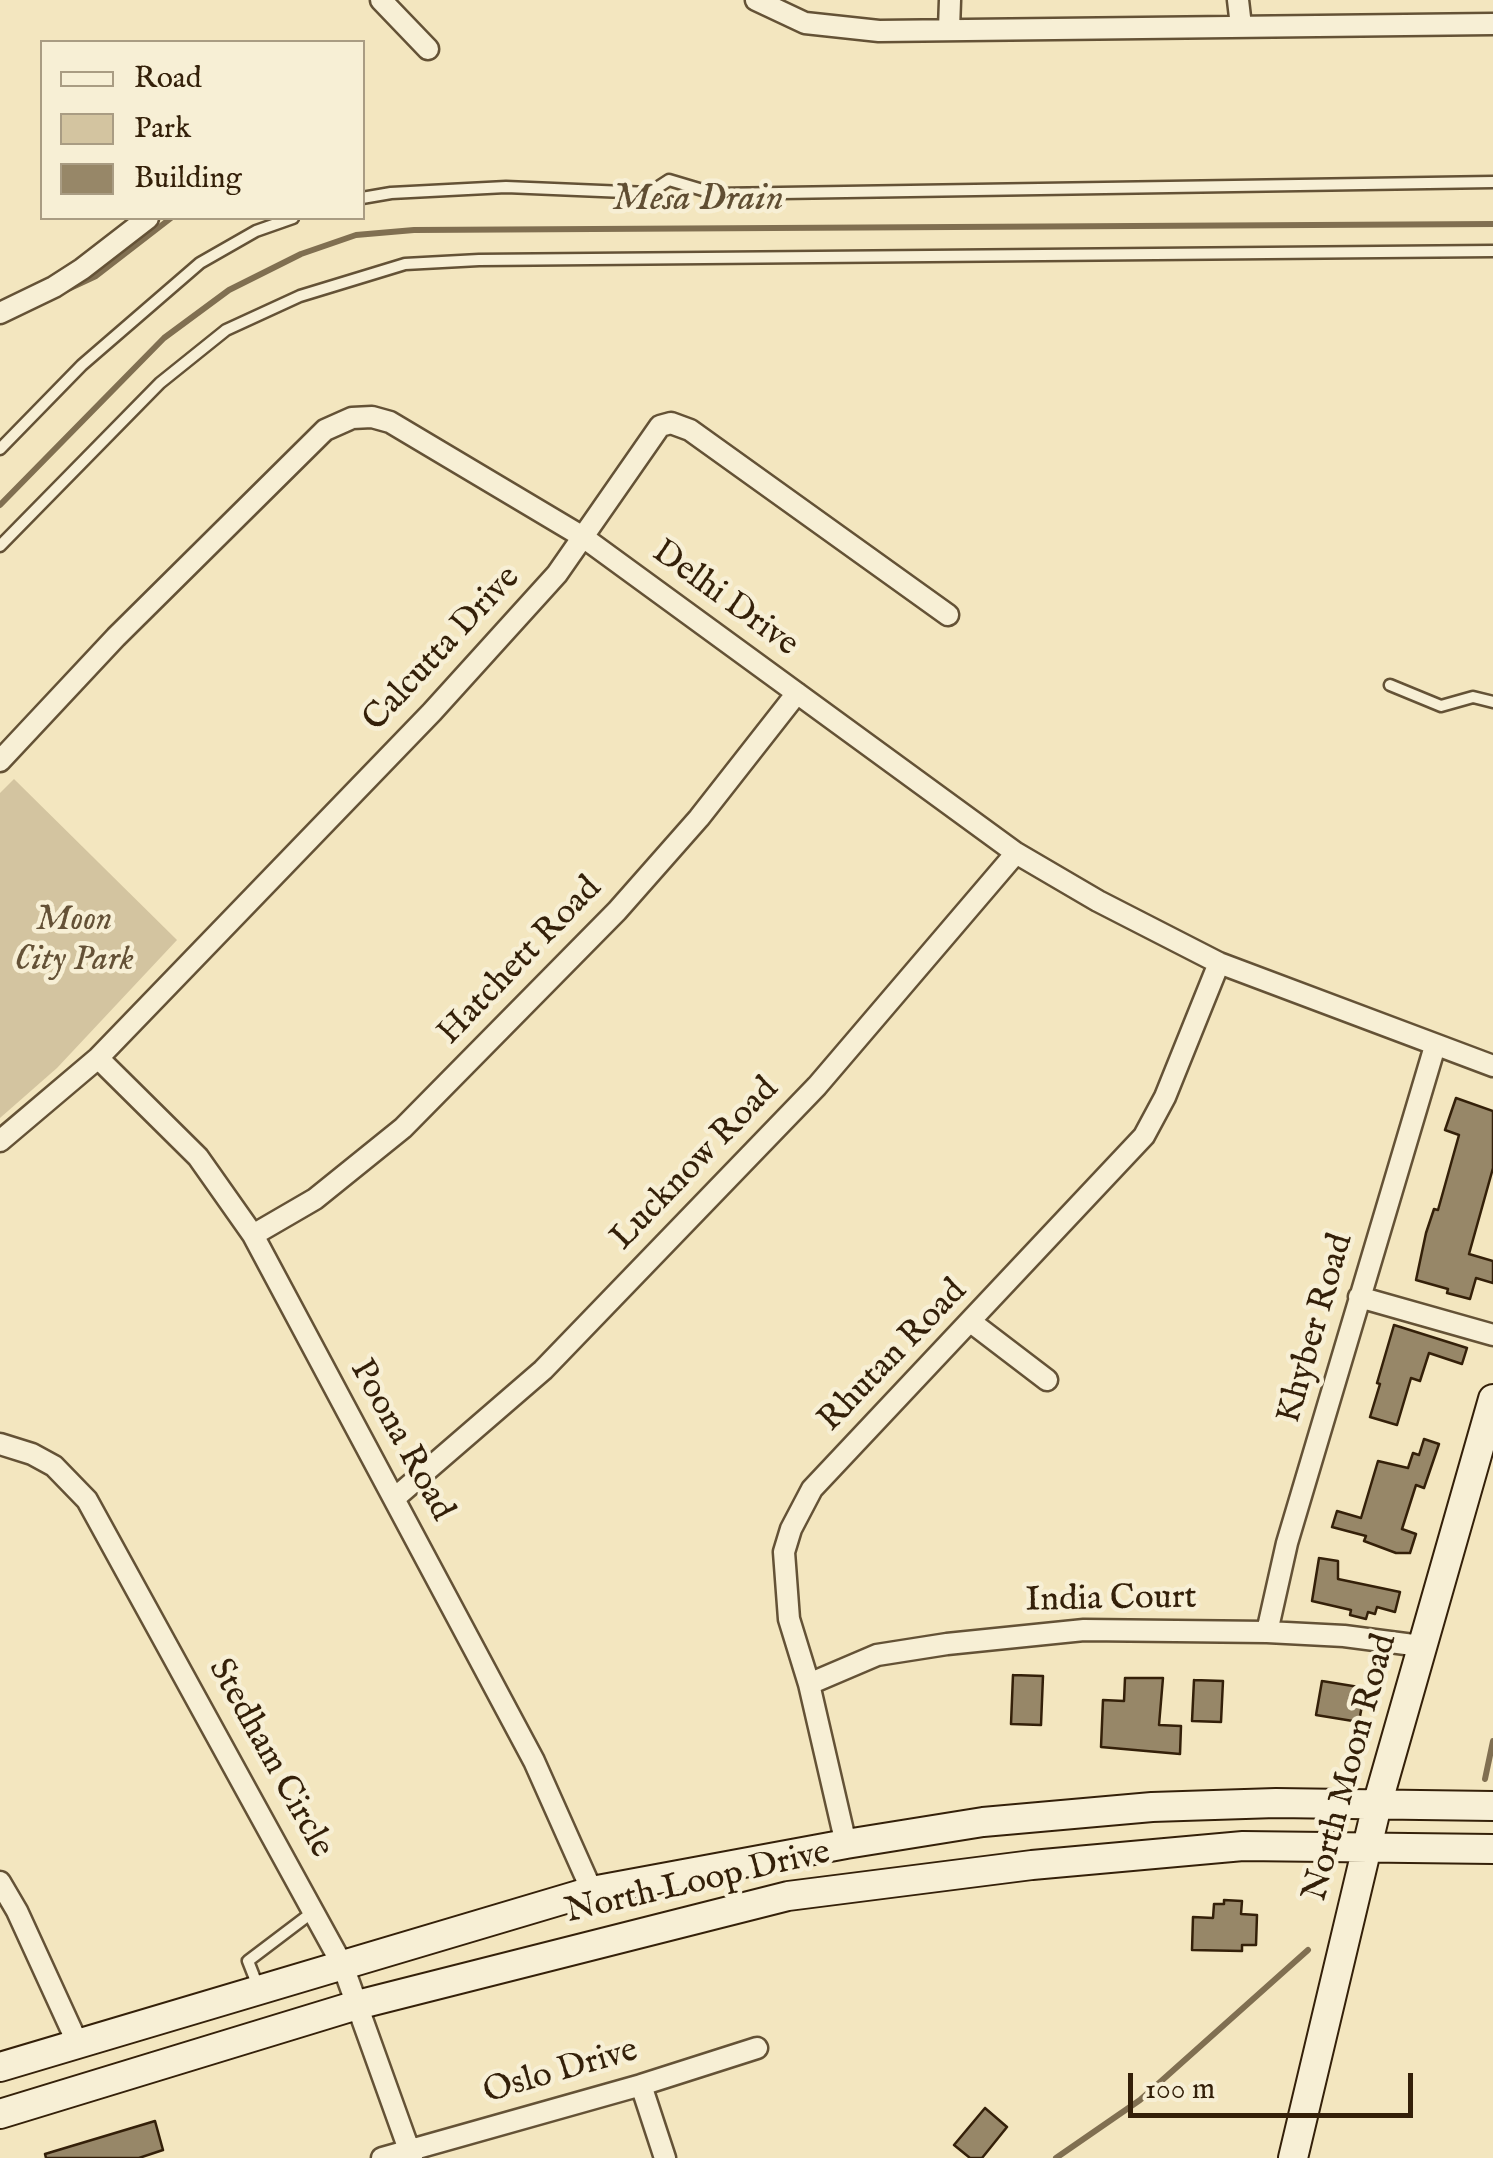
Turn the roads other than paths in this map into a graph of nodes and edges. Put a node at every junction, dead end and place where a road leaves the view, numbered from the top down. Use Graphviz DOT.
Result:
graph roads {
  1 [pos="382,0"];
  2 [pos="756,0"];
  3 [pos="950,0"];
  4 [pos="1238,0"];
  5 [pos="1493,24"];
  6 [pos="1240,26"];
  7 [pos="949,29"];
  8 [pos="428,49"];
  9 [pos="1493,182"];
  10 [pos="365,197"];
  11 [pos="145,220"];
  12 [pos="287,220"];
  13 [pos="1493,251"];
  14 [pos="0,314"];
  15 [pos="0,449"];
  16 [pos="584,537"];
  17 [pos="0,546"];
  18 [pos="948,615"];
  19 [pos="1390,685"];
  20 [pos="797,694"];
  21 [pos="1493,702"];
  22 [pos="0,760"];
  23 [pos="1016,852"];
  24 [pos="1219,963"];
  25 [pos="1435,1046"];
  26 [pos="98,1058"];
  27 [pos="1493,1066"];
  28 [pos="0,1141"];
  29 [pos="253,1234"];
  30 [pos="1360,1297"];
  31 [pos="972,1322"];
  32 [pos="1493,1336"];
  33 [pos="1047,1380"];
  34 [pos="1493,1399"];
  35 [pos="0,1444"];
  36 [pos="396,1496"];
  37 [pos="1267,1632"];
  38 [pos="1421,1646"];
  39 [pos="809,1684"];
  40 [pos="1377,1805"];
  41 [pos="1493,1806"];
  42 [pos="846,1844"];
  43 [pos="1368,1846"];
  44 [pos="1493,1848"];
  45 [pos="0,1882"];
  46 [pos="592,1891"];
  47 [pos="314,1911"];
  48 [pos="343,1966"];
  49 [pos="259,1990"];
  50 [pos="357,2005"];
  51 [pos="77,2042"];
  52 [pos="757,2048"];
  53 [pos="0,2068"];
  54 [pos="641,2085"];
  55 [pos="0,2114"];
  56 [pos="410,2154"];
  57 [pos="382,2158"];
  58 [pos="664,2158"];
  59 [pos="1293,2158"];
  1 -- 8 [label="street"];
  2 -- 7 [label="street"];
  3 -- 7 [label="street"];
  4 -- 6 [label="street"];
  5 -- 6 [label="street"];
  6 -- 7 [label="street"];
  9 -- 10 [label="lane"];
  11 -- 14 [label="street"];
  12 -- 15 [label="lane"];
  13 -- 17 [label="lane"];
  16 -- 18 [label="street, Calcutta Drive"];
  16 -- 20 [label="street, Delhi Drive"];
  16 -- 22 [label="street, Delhi Drive"];
  16 -- 26 [label="street, Calcutta Drive"];
  19 -- 21 [label="lane"];
  20 -- 23 [label="street, Delhi Drive"];
  20 -- 29 [label="street, Hatchett Road"];
  23 -- 24 [label="street, Delhi Drive"];
  23 -- 36 [label="street, Lucknow Road"];
  24 -- 25 [label="street, Delhi Drive"];
  24 -- 31 [label="street, Rhutan Road"];
  25 -- 27 [label="street, Delhi Drive"];
  25 -- 30 [label="street, Khyber Road"];
  26 -- 28 [label="street, Calcutta Drive"];
  26 -- 29 [label="street, Poona Road"];
  29 -- 36 [label="street, Poona Road"];
  30 -- 32 [label="street"];
  30 -- 37 [label="street, Khyber Road"];
  31 -- 33 [label="street"];
  31 -- 39 [label="street, Rhutan Road"];
  34 -- 38 [label="main road, North Moon Road"];
  35 -- 47 [label="street, Stedham Circle"];
  36 -- 46 [label="street, Poona Road"];
  37 -- 38 [label="street, India Court"];
  37 -- 39 [label="street, India Court"];
  38 -- 40 [label="main road, North Moon Road"];
  39 -- 42 [label="street, Rhutan Road"];
  40 -- 41 [label="main road, North Loop Drive"];
  40 -- 42 [label="main road, North Loop Drive"];
  40 -- 43 [label="main road, North Moon Road"];
  42 -- 46 [label="main road, North Loop Drive"];
  43 -- 44 [label="main road, North Loop Drive"];
  43 -- 50 [label="main road, North Loop Drive"];
  43 -- 59 [label="main road, North Moon Road"];
  45 -- 51 [label="street"];
  46 -- 48 [label="main road, North Loop Drive"];
  47 -- 48 [label="street, Stedham Circle"];
  47 -- 49 [label="lane"];
  48 -- 49 [label="main road, North Loop Drive"];
  48 -- 50 [label="street, Stedham Circle"];
  49 -- 51 [label="main road, North Loop Drive"];
  50 -- 55 [label="main road, North Loop Drive"];
  50 -- 56 [label="street, Stedham Circle"];
  51 -- 53 [label="main road, North Loop Drive"];
  52 -- 54 [label="street, Oslo Drive"];
  54 -- 56 [label="street, Oslo Drive"];
  54 -- 58 [label="street"];
  56 -- 57 [label="street, Oslo Drive"];
}
